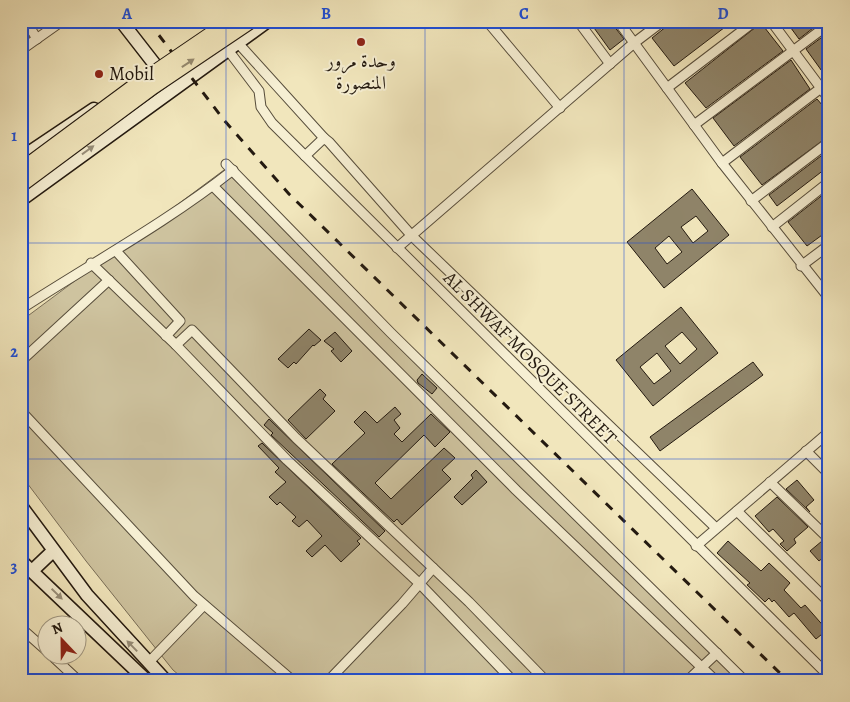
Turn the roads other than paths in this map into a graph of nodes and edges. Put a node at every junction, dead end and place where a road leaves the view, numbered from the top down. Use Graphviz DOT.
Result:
graph roads {
  1 [pos="26,21"];
  2 [pos="62,21"];
  3 [pos="121,21"];
  4 [pos="222,21"];
  5 [pos="230,21"];
  6 [pos="268,21"];
  7 [pos="487,21"];
  8 [pos="578,21"];
  9 [pos="618,21"];
  10 [pos="663,21"];
  11 [pos="755,21"];
  12 [pos="771,21"];
  13 [pos="829,24"];
  14 [pos="251,25"];
  15 [pos="37,39"];
  16 [pos="634,43"];
  17 [pos="233,46"];
  18 [pos="21,50"];
  19 [pos="793,51"];
  20 [pos="610,64"];
  21 [pos="156,66"];
  22 [pos="134,81"];
  23 [pos="829,82"];
  24 [pos="667,88"];
  25 [pos="820,88"];
  26 [pos="829,99"];
  27 [pos="152,104"];
  28 [pos="560,108"];
  29 [pos="694,125"];
  30 [pos="324,138"];
  31 [pos="829,142"];
  32 [pos="43,143"];
  33 [pos="305,156"];
  34 [pos="21,158"];
  35 [pos="722,163"];
  36 [pos="65,167"];
  37 [pos="21,170"];
  38 [pos="829,182"];
  39 [pos="21,185"];
  40 [pos="213,186"];
  41 [pos="21,200"];
  42 [pos="751,201"];
  43 [pos="772,228"];
  44 [pos="412,236"];
  45 [pos="829,245"];
  46 [pos="397,248"];
  47 [pos="116,251"];
  48 [pos="91,263"];
  49 [pos="802,266"];
  50 [pos="109,280"];
  51 [pos="829,298"];
  52 [pos="21,309"];
  53 [pos="166,336"];
  54 [pos="176,346"];
  55 [pos="21,361"];
  56 [pos="21,411"];
  57 [pos="829,432"];
  58 [pos="806,451"];
  59 [pos="829,474"];
  60 [pos="770,482"];
  61 [pos="21,506"];
  62 [pos="736,511"];
  63 [pos="716,528"];
  64 [pos="829,539"];
  65 [pos="696,546"];
  66 [pos="53,551"];
  67 [pos="21,561"];
  68 [pos="433,568"];
  69 [pos="32,570"];
  70 [pos="420,584"];
  71 [pos="829,602"];
  72 [pos="204,605"];
  73 [pos="21,628"];
  74 [pos="38,643"];
  75 [pos="716,653"];
  76 [pos="148,663"];
  77 [pos="61,664"];
  78 [pos="702,667"];
  79 [pos="829,676"];
  80 [pos="79,681"];
  81 [pos="147,681"];
  82 [pos="166,681"];
  83 [pos="293,681"];
  84 [pos="328,681"];
  85 [pos="513,681"];
  86 [pos="546,681"];
  87 [pos="688,681"];
  88 [pos="716,681"];
  89 [pos="745,681"];
  1 -- 15 [label="street"];
  2 -- 15 [label="street"];
  3 -- 21 [label="main road"];
  4 -- 21 [label="main road"];
  5 -- 37 [label="main road, bridge"];
  6 -- 14 [label="main road"];
  7 -- 28 [label="street"];
  8 -- 20 [label="street"];
  9 -- 16 [label="street"];
  10 -- 16 [label="street"];
  11 -- 24 [label="street"];
  12 -- 19 [label="street"];
  13 -- 19 [label="street"];
  14 -- 17 [label="main road"];
  39 -- 14 [label="main road, one-way, bridge"];
  15 -- 18 [label="street"];
  16 -- 20 [label="street"];
  16 -- 24 [label="street"];
  17 -- 27 [label="main road"];
  17 -- 30 [label="street"];
  17 -- 33 [label="street, AL SHWAF MOSQUE STREET"];
  19 -- 25 [label="street"];
  19 -- 29 [label="street"];
  20 -- 28 [label="street"];
  21 -- 22 [label="main road"];
  22 -- 27 [label="main road"];
  22 -- 32 [label="main road"];
  23 -- 25 [label="street"];
  24 -- 29 [label="street"];
  25 -- 26 [label="street"];
  25 -- 35 [label="street"];
  36 -- 27 [label="main road, one-way"];
  28 -- 44 [label="street"];
  29 -- 35 [label="street"];
  30 -- 33 [label="street"];
  30 -- 44 [label="street"];
  31 -- 42 [label="street"];
  32 -- 34 [label="main road"];
  32 -- 36 [label="main road"];
  33 -- 46 [label="street, AL SHWAF MOSQUE STREET"];
  35 -- 42 [label="street"];
  36 -- 41 [label="main road"];
  38 -- 43 [label="street"];
  40 -- 47 [label="street"];
  40 -- 75 [label="street"];
  40 -- 78 [label="street"];
  42 -- 43 [label="street"];
  43 -- 49 [label="street"];
  44 -- 46 [label="street"];
  44 -- 63 [label="street"];
  45 -- 49 [label="street"];
  46 -- 65 [label="street, AL SHWAF MOSQUE STREET"];
  47 -- 48 [label="street"];
  47 -- 53 [label="street"];
  48 -- 50 [label="street"];
  48 -- 52 [label="street"];
  49 -- 51 [label="street"];
  50 -- 53 [label="street"];
  50 -- 55 [label="street"];
  53 -- 54 [label="street"];
  54 -- 68 [label="street"];
  54 -- 70 [label="street"];
  56 -- 72 [label="street"];
  57 -- 58 [label="street"];
  58 -- 59 [label="street"];
  58 -- 60 [label="street"];
  60 -- 62 [label="street"];
  60 -- 64 [label="street"];
  61 -- 66 [label="main road"];
  62 -- 63 [label="street"];
  62 -- 71 [label="street"];
  63 -- 65 [label="street"];
  65 -- 79 [label="street, AL SHWAF MOSQUE STREET"];
  66 -- 69 [label="main road"];
  76 -- 66 [label="main road, one-way"];
  67 -- 69 [label="main road"];
  68 -- 70 [label="street"];
  68 -- 86 [label="street"];
  69 -- 81 [label="main road, one-way"];
  70 -- 84 [label="street"];
  70 -- 85 [label="street"];
  72 -- 76 [label="street"];
  72 -- 83 [label="street"];
  73 -- 74 [label="street"];
  75 -- 78 [label="street"];
  75 -- 89 [label="street"];
  76 -- 82 [label="main road"];
  77 -- 80 [label="street"];
  78 -- 87 [label="street"];
  78 -- 88 [label="street"];
}
